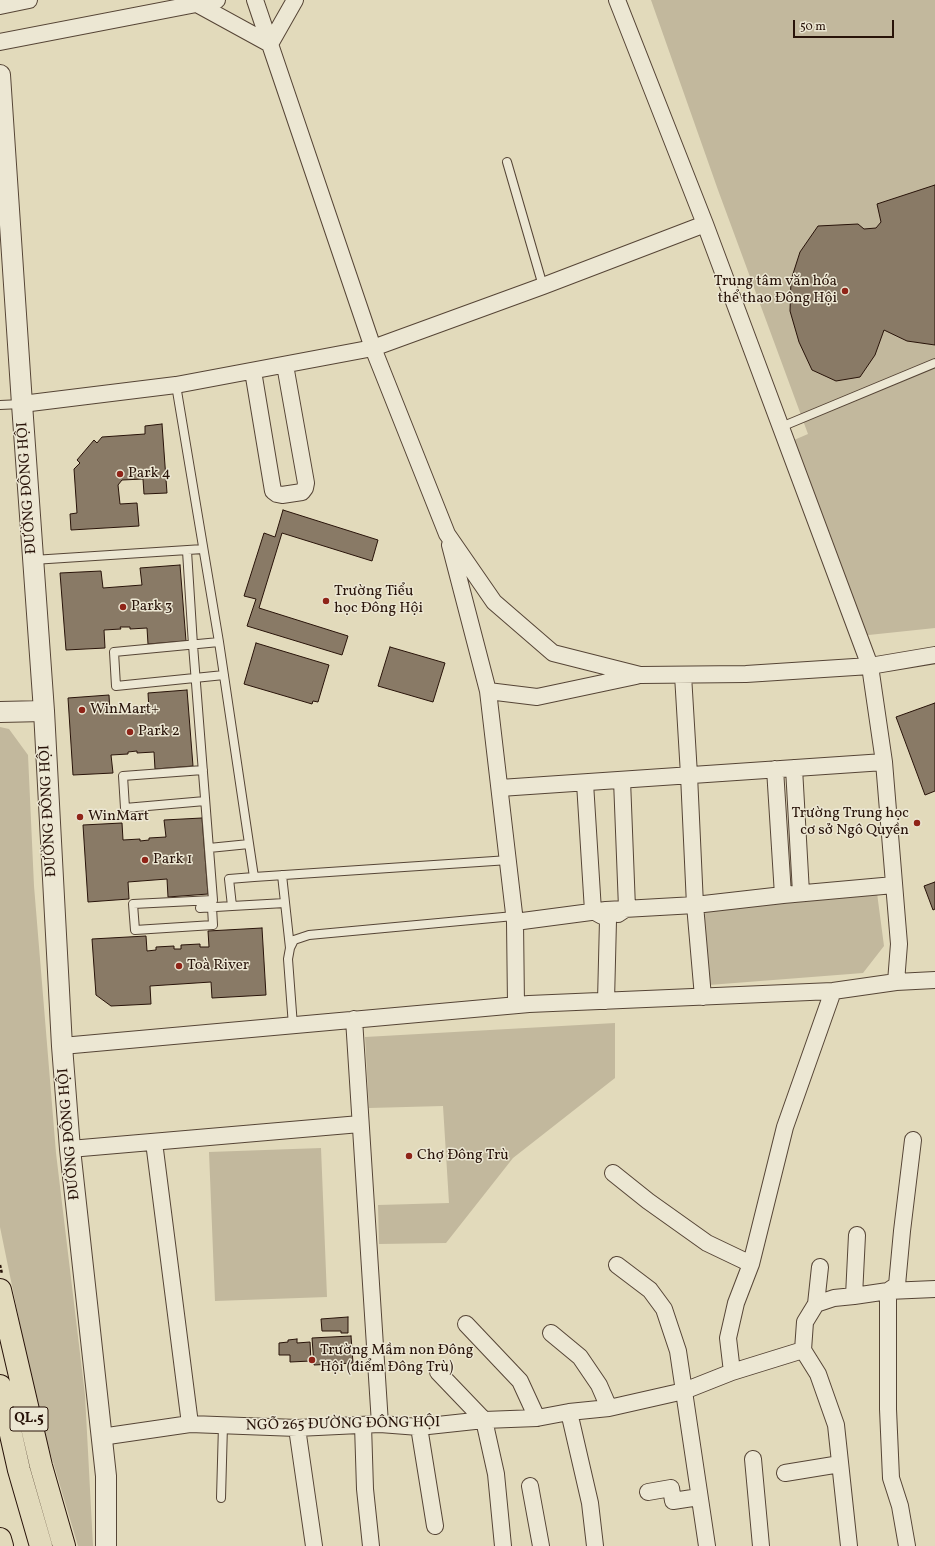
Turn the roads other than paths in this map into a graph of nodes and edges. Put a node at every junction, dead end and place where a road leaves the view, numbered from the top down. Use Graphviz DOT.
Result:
graph roads {
  1 [pos="29,0"];
  2 [pos="217,0"];
  3 [pos="255,0"];
  4 [pos="295,0"];
  5 [pos="617,0"];
  6 [pos="197,4"];
  7 [pos="0,6"];
  8 [pos="0,42"];
  9 [pos="270,44"];
  10 [pos="0,75"];
  11 [pos="507,162"];
  12 [pos="706,224"];
  13 [pos="543,286"];
  14 [pos="373,348"];
  15 [pos="935,363"];
  16 [pos="285,365"];
  17 [pos="253,371"];
  18 [pos="176,385"];
  19 [pos="22,404"];
  20 [pos="0,405"];
  21 [pos="781,427"];
  22 [pos="447,534"];
  23 [pos="203,549"];
  24 [pos="187,550"];
  25 [pos="33,560"];
  26 [pos="219,642"];
  27 [pos="193,645"];
  28 [pos="935,655"];
  29 [pos="870,666"];
  30 [pos="224,675"];
  31 [pos="640,675"];
  32 [pos="683,675"];
  33 [pos="195,678"];
  34 [pos="488,691"];
  35 [pos="0,712"];
  36 [pos="44,712"];
  37 [pos="884,762"];
  38 [pos="794,768"];
  39 [pos="203,770"];
  40 [pos="775,770"];
  41 [pos="689,775"];
  42 [pos="622,780"];
  43 [pos="585,783"];
  44 [pos="500,788"];
  45 [pos="205,801"];
  46 [pos="249,844"];
  47 [pos="209,848"];
  48 [pos="508,860"];
  49 [pos="282,875"];
  50 [pos="254,877"];
  51 [pos="894,885"];
  52 [pos="801,893"];
  53 [pos="783,895"];
  54 [pos="285,903"];
  55 [pos="695,905"];
  56 [pos="232,906"];
  57 [pos="212,907"];
  58 [pos="200,908"];
  59 [pos="627,908"];
  60 [pos="593,911"];
  61 [pos="514,919"];
  62 [pos="608,920"];
  63 [pos="290,948"];
  64 [pos="935,980"];
  65 [pos="896,982"];
  66 [pos="833,991"];
  67 [pos="703,997"];
  68 [pos="606,1001"];
  69 [pos="516,1005"];
  70 [pos="354,1019"];
  71 [pos="293,1026"];
  72 [pos="62,1046"];
  73 [pos="360,1124"];
  74 [pos="913,1140"];
  75 [pos="154,1142"];
  76 [pos="70,1149"];
  77 [pos="613,1173"];
  78 [pos="857,1235"];
  79 [pos="751,1264"];
  80 [pos="617,1265"];
  81 [pos="820,1267"];
  82 [pos="935,1289"];
  83 [pos="0,1290"];
  84 [pos="888,1291"];
  85 [pos="854,1296"];
  86 [pos="816,1304"];
  87 [pos="466,1324"];
  88 [pos="551,1334"];
  89 [pos="803,1350"];
  90 [pos="438,1372"];
  91 [pos="732,1372"];
  92 [pos="0,1386"];
  93 [pos="684,1391"];
  94 [pos="609,1408"];
  95 [pos="569,1412"];
  96 [pos="537,1418"];
  97 [pos="484,1420"];
  98 [pos="190,1424"];
  99 [pos="380,1424"];
  100 [pos="223,1425"];
  101 [pos="363,1425"];
  102 [pos="419,1427"];
  103 [pos="297,1428"];
  104 [pos="102,1437"];
  105 [pos="753,1458"];
  106 [pos="840,1464"];
  107 [pos="785,1473"];
  108 [pos="530,1486"];
  109 [pos="648,1492"];
  110 [pos="699,1497"];
  111 [pos="221,1498"];
  112 [pos="435,1526"];
  113 [pos="0,1539"];
  114 [pos="2,1546"];
  115 [pos="41,1546"];
  116 [pos="64,1546"];
  117 [pos="106,1546"];
  118 [pos="314,1546"];
  119 [pos="372,1546"];
  120 [pos="503,1546"];
  121 [pos="541,1546"];
  122 [pos="595,1546"];
  123 [pos="707,1546"];
  124 [pos="761,1546"];
  125 [pos="849,1546"];
  126 [pos="907,1546"];
  1 -- 7 [label="street"];
  2 -- 6 [label="street"];
  3 -- 9 [label="street"];
  4 -- 9 [label="street"];
  5 -- 12 [label="street"];
  6 -- 8 [label="street"];
  6 -- 9 [label="street"];
  9 -- 14 [label="street"];
  10 -- 19 [label="street, ĐƯỜNG ĐÔNG HỘI"];
  11 -- 13 [label="lane"];
  12 -- 13 [label="street"];
  12 -- 21 [label="street"];
  13 -- 14 [label="street"];
  14 -- 16 [label="street"];
  14 -- 22 [label="street"];
  15 -- 21 [label="lane"];
  16 -- 17 [label="street"];
  16 -- 17 [label="street"];
  17 -- 18 [label="street"];
  18 -- 19 [label="street"];
  18 -- 23 [label="lane"];
  19 -- 20 [label="lane"];
  19 -- 25 [label="street, ĐƯỜNG ĐÔNG HỘI"];
  21 -- 29 [label="street"];
  22 -- 31 [label="street"];
  22 -- 34 [label="street"];
  23 -- 24 [label="lane"];
  23 -- 26 [label="lane"];
  24 -- 25 [label="lane"];
  24 -- 27 [label="lane"];
  25 -- 36 [label="street, ĐƯỜNG ĐÔNG HỘI"];
  26 -- 27 [label="lane"];
  26 -- 30 [label="lane"];
  27 -- 33 [label="lane"];
  27 -- 33 [label="lane"];
  28 -- 29 [label="street"];
  29 -- 32 [label="street"];
  29 -- 37 [label="street"];
  30 -- 33 [label="lane"];
  30 -- 46 [label="lane"];
  31 -- 32 [label="street"];
  31 -- 34 [label="street"];
  32 -- 41 [label="street"];
  33 -- 39 [label="lane"];
  34 -- 44 [label="street"];
  35 -- 36 [label="street"];
  36 -- 72 [label="street, ĐƯỜNG ĐÔNG HỘI"];
  37 -- 38 [label="street"];
  37 -- 51 [label="street"];
  38 -- 40 [label="street"];
  38 -- 52 [label="street"];
  39 -- 45 [label="lane"];
  39 -- 45 [label="lane"];
  40 -- 41 [label="street"];
  40 -- 53 [label="street"];
  41 -- 42 [label="street"];
  41 -- 55 [label="street"];
  42 -- 43 [label="street"];
  42 -- 59 [label="street"];
  43 -- 44 [label="street"];
  43 -- 60 [label="street"];
  44 -- 48 [label="street"];
  45 -- 47 [label="lane"];
  46 -- 47 [label="lane"];
  46 -- 50 [label="lane"];
  47 -- 57 [label="lane"];
  48 -- 49 [label="lane"];
  48 -- 61 [label="street"];
  49 -- 50 [label="lane"];
  49 -- 54 [label="lane"];
  50 -- 56 [label="lane"];
  51 -- 52 [label="street"];
  51 -- 65 [label="street"];
  52 -- 53 [label="street"];
  53 -- 55 [label="street"];
  54 -- 56 [label="lane"];
  54 -- 63 [label="lane"];
  55 -- 59 [label="street"];
  55 -- 67 [label="street"];
  56 -- 57 [label="lane"];
  57 -- 58 [label="lane"];
  59 -- 60 [label="street"];
  59 -- 62 [label="street"];
  60 -- 61 [label="street"];
  60 -- 62 [label="street"];
  61 -- 63 [label="lane"];
  61 -- 69 [label="street"];
  62 -- 68 [label="street"];
  63 -- 71 [label="lane"];
  64 -- 65 [label="street"];
  65 -- 66 [label="street"];
  66 -- 67 [label="street"];
  66 -- 79 [label="street"];
  67 -- 68 [label="street"];
  68 -- 69 [label="street"];
  69 -- 70 [label="street"];
  70 -- 71 [label="street"];
  70 -- 73 [label="street"];
  71 -- 72 [label="street"];
  72 -- 76 [label="street, ĐƯỜNG ĐÔNG HỘI"];
  73 -- 75 [label="street"];
  73 -- 99 [label="street"];
  74 -- 84 [label="street"];
  75 -- 76 [label="street"];
  75 -- 98 [label="street"];
  76 -- 104 [label="street, ĐƯỜNG ĐÔNG HỘI"];
  77 -- 79 [label="street"];
  78 -- 85 [label="street"];
  79 -- 91 [label="street"];
  80 -- 93 [label="street"];
  81 -- 86 [label="street"];
  82 -- 84 [label="street"];
  83 -- 116 [label="highway, QL.5"];
  84 -- 85 [label="street"];
  84 -- 126 [label="street"];
  85 -- 86 [label="street"];
  86 -- 89 [label="street"];
  87 -- 96 [label="street"];
  88 -- 94 [label="street"];
  89 -- 91 [label="street, NGÕ 265 ĐƯỜNG ĐÔNG HỘI"];
  89 -- 106 [label="street"];
  90 -- 97 [label="street"];
  91 -- 93 [label="street, NGÕ 265 ĐƯỜNG ĐÔNG HỘI"];
  92 -- 115 [label="highway, QL.5"];
  93 -- 94 [label="street, NGÕ 265 ĐƯỜNG ĐÔNG HỘI"];
  93 -- 110 [label="street"];
  94 -- 95 [label="street, NGÕ 265 ĐƯỜNG ĐÔNG HỘI"];
  95 -- 96 [label="street, NGÕ 265 ĐƯỜNG ĐÔNG HỘI"];
  95 -- 122 [label="street"];
  96 -- 97 [label="street, NGÕ 265 ĐƯỜNG ĐÔNG HỘI"];
  97 -- 102 [label="street, NGÕ 265 ĐƯỜNG ĐÔNG HỘI"];
  97 -- 120 [label="street"];
  98 -- 100 [label="street, NGÕ 265 ĐƯỜNG ĐÔNG HỘI"];
  98 -- 104 [label="street, NGÕ 265 ĐƯỜNG ĐÔNG HỘI"];
  99 -- 101 [label="street, NGÕ 265 ĐƯỜNG ĐÔNG HỘI"];
  99 -- 102 [label="street, NGÕ 265 ĐƯỜNG ĐÔNG HỘI"];
  100 -- 103 [label="street, NGÕ 265 ĐƯỜNG ĐÔNG HỘI"];
  100 -- 111 [label="lane"];
  101 -- 103 [label="street, NGÕ 265 ĐƯỜNG ĐÔNG HỘI"];
  101 -- 119 [label="street"];
  102 -- 112 [label="street"];
  103 -- 118 [label="street"];
  104 -- 117 [label="street, ĐƯỜNG ĐÔNG HỘI"];
  105 -- 124 [label="street"];
  106 -- 107 [label="street"];
  106 -- 125 [label="street"];
  108 -- 121 [label="street"];
  109 -- 110 [label="street"];
  110 -- 123 [label="street"];
  113 -- 114 [label="highway"];
}
